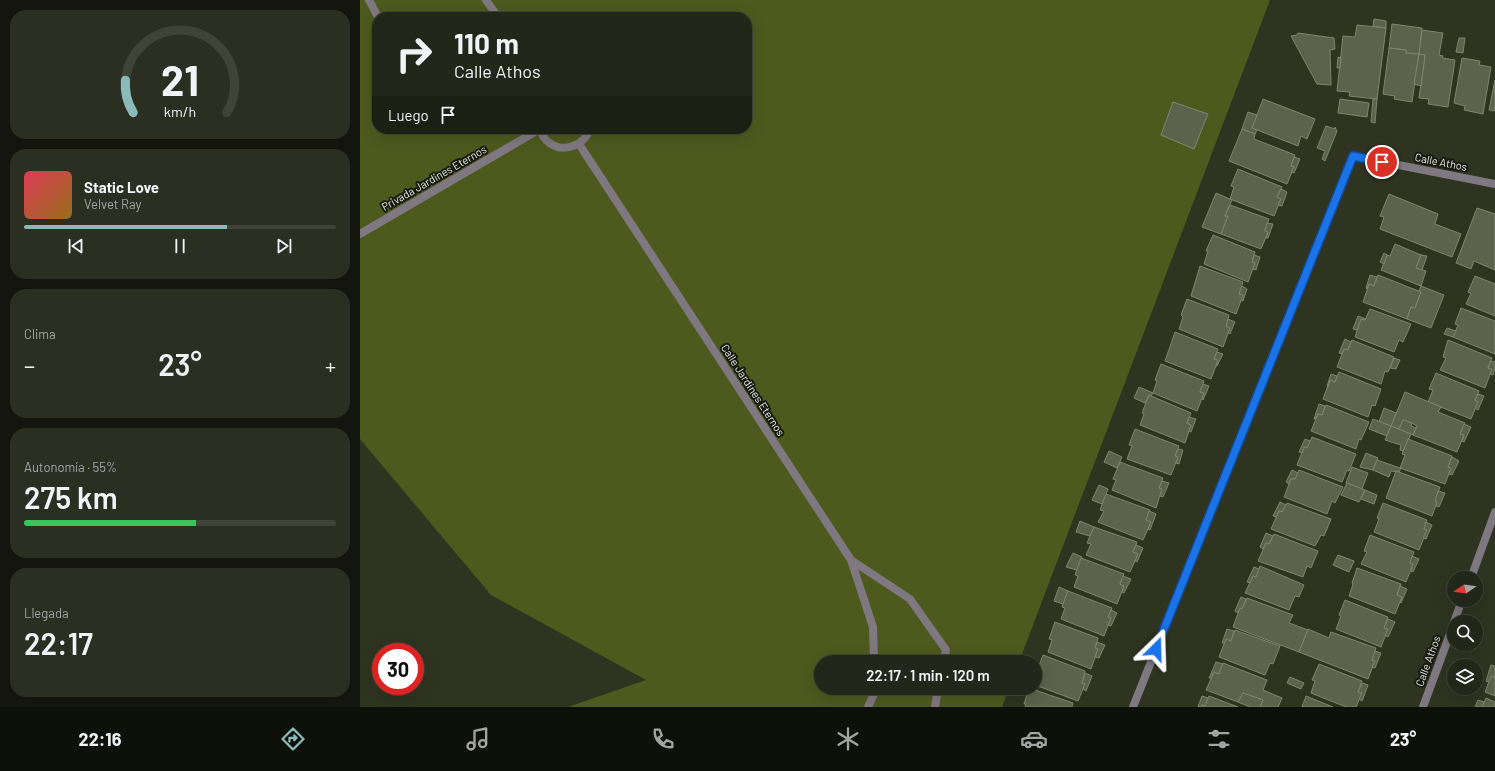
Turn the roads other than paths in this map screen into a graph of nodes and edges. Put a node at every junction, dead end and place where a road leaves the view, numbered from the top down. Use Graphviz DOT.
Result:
graph roads {
  1 [pos="369,0"];
  2 [pos="486,0"];
  3 [pos="375,12"];
  4 [pos="494,12"];
  5 [pos="531,134"];
  6 [pos="543,134"];
  7 [pos="589,134"];
  8 [pos="579,144"];
  9 [pos="1495,184"];
  10 [pos="360,234"];
  11 [pos="1495,512"];
  12 [pos="851,560"];
  13 [pos="1474,571"];
  14 [pos="1447,641"];
  15 [pos="874,655"];
  16 [pos="945,655"];
  17 [pos="874,695"];
  18 [pos="937,695"];
  19 [pos="868,707"];
  20 [pos="935,707"];
  21 [pos="1133,707"];
  22 [pos="1423,707"];
  1 -- 3 [label="street"];
  2 -- 4 [label="street"];
  5 -- 10 [label="street, Privada Jardines Eternos"];
  6 -- 8 [label="street"];
  7 -- 8 [label="street"];
  8 -- 12 [label="street, Calle Jardines Eternos"];
  9 -- 21 [label="street, Calle Athos"];
  11 -- 13 [label="street"];
  12 -- 15 [label="street, Calle Jardines Eternos"];
  12 -- 16 [label="street"];
  14 -- 22 [label="street, Calle Athos"];
  17 -- 19 [label="street"];
  18 -- 20 [label="street"];
}
